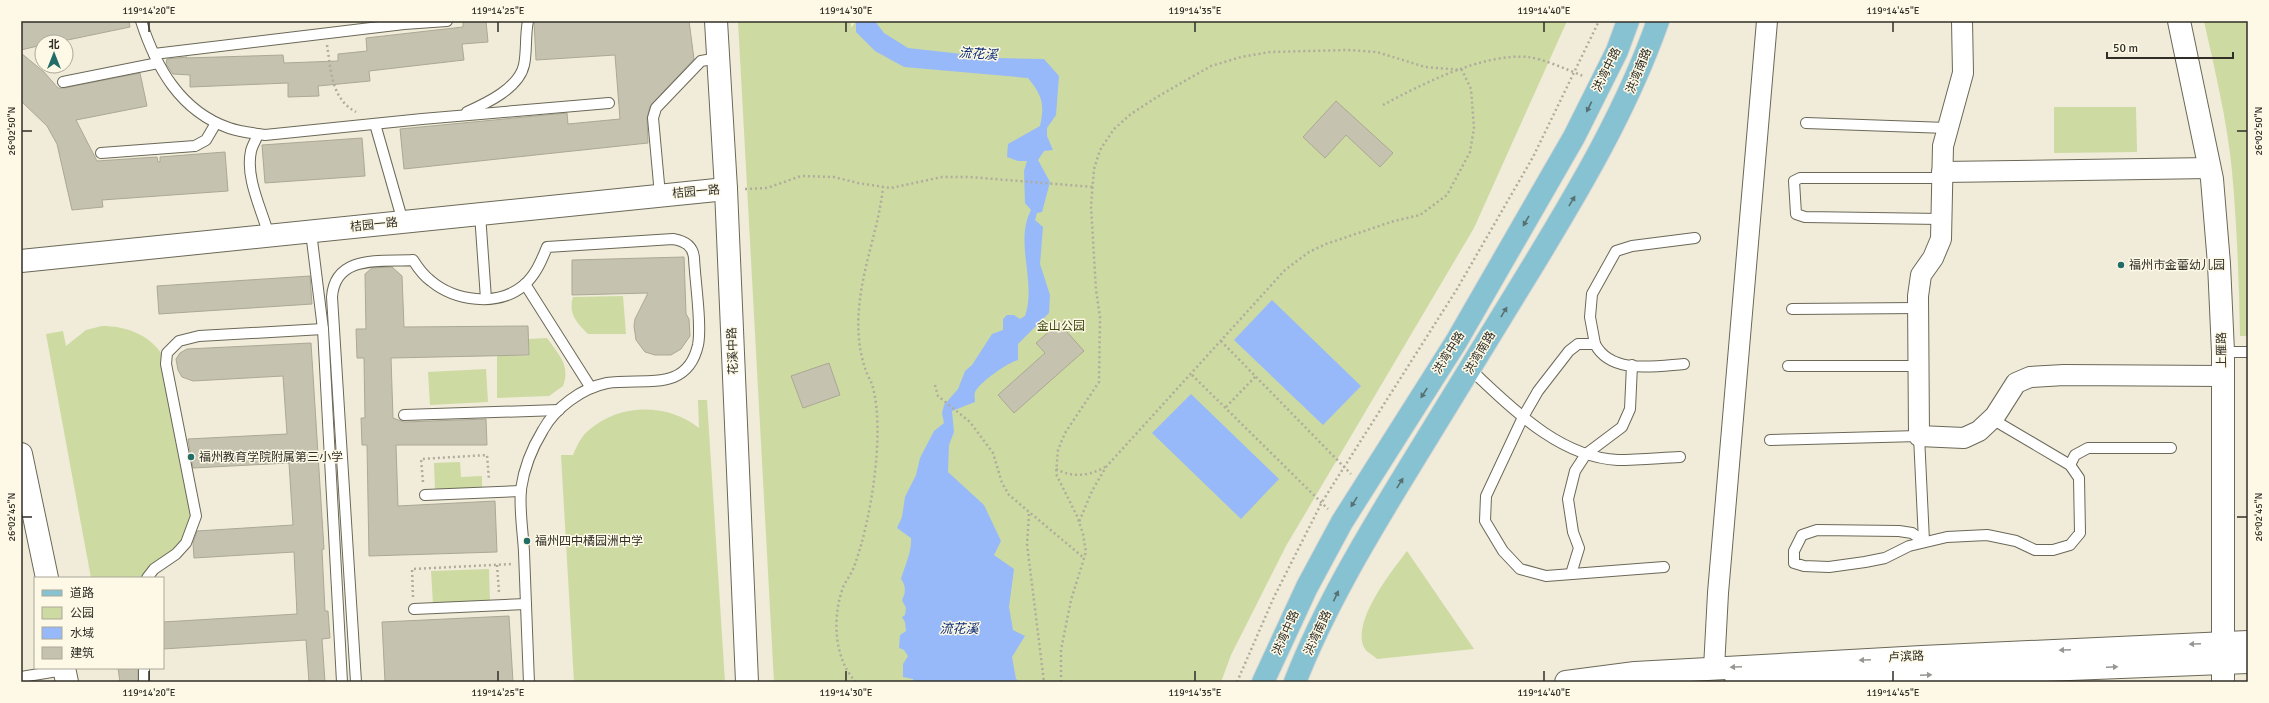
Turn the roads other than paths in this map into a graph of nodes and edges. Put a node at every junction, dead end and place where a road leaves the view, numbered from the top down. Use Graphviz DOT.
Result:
graph roads {
  1 [pos="141,21"];
  2 [pos="447,21"];
  3 [pos="528,21"];
  4 [pos="716,21"];
  5 [pos="1628,21"];
  6 [pos="1658,21"];
  7 [pos="1767,21"];
  8 [pos="1962,21"];
  9 [pos="2179,21"];
  10 [pos="718,58"];
  11 [pos="156,59"];
  12 [pos="63,82"];
  13 [pos="609,103"];
  14 [pos="461,115"];
  15 [pos="216,123"];
  16 [pos="1806,123"];
  17 [pos="373,125"];
  18 [pos="1947,128"];
  19 [pos="258,134"];
  20 [pos="101,153"];
  21 [pos="2210,168"];
  22 [pos="1942,175"];
  23 [pos="726,189"];
  24 [pos="660,195"];
  25 [pos="480,214"];
  26 [pos="1941,219"];
  27 [pos="403,222"];
  28 [pos="311,232"];
  29 [pos="270,236"];
  30 [pos="1696,238"];
  31 [pos="21,261"];
  32 [pos="525,284"];
  33 [pos="486,299"];
  34 [pos="1918,308"];
  35 [pos="1792,309"];
  36 [pos="322,330"];
  37 [pos="1595,344"];
  38 [pos="2223,352"];
  39 [pos="2248,352"];
  40 [pos="1684,364"];
  41 [pos="1632,365"];
  42 [pos="1788,366"];
  43 [pos="1918,366"];
  44 [pos="1470,369"];
  45 [pos="2223,376"];
  46 [pos="591,388"];
  47 [pos="559,410"];
  48 [pos="404,415"];
  49 [pos="1523,417"];
  50 [pos="1992,419"];
  51 [pos="1919,436"];
  52 [pos="1770,440"];
  53 [pos="2171,448"];
  54 [pos="21,454"];
  55 [pos="1586,454"];
  56 [pos="1680,457"];
  57 [pos="2070,465"];
  58 [pos="521,491"];
  59 [pos="424,495"];
  60 [pos="1924,541"];
  61 [pos="1664,567"];
  62 [pos="1571,574"];
  63 [pos="46,577"];
  64 [pos="148,577"];
  65 [pos="526,604"];
  66 [pos="414,609"];
  67 [pos="2248,642"];
  68 [pos="2248,662"];
  69 [pos="2224,663"];
  70 [pos="1714,668"];
  71 [pos="144,669"];
  72 [pos="65,673"];
  73 [pos="27,678"];
  74 [pos="144,682"];
  75 [pos="342,682"];
  76 [pos="356,682"];
  77 [pos="529,682"];
  78 [pos="747,682"];
  79 [pos="1263,682"];
  80 [pos="1295,682"];
  81 [pos="1566,682"];
  82 [pos="1733,682"];
  1 -- 11 [label="lane"];
  2 -- 11 [label="lane"];
  3 -- 14 [label="lane"];
  4 -- 10 [label="street, 花溪中路"];
  5 -- 79 [label="main road, 洪湾中路, one-way"];
  44 -- 6 [label="main road, 洪湾南路, one-way"];
  7 -- 70 [label="street"];
  8 -- 18 [label="street"];
  9 -- 21 [label="street, 上雁路"];
  10 -- 23 [label="street, 花溪中路"];
  10 -- 24 [label="lane"];
  11 -- 12 [label="lane"];
  11 -- 15 [label="lane"];
  13 -- 14 [label="lane"];
  14 -- 17 [label="lane"];
  15 -- 19 [label="lane"];
  15 -- 20 [label="lane"];
  16 -- 18 [label="lane"];
  17 -- 19 [label="lane"];
  17 -- 27 [label="lane"];
  18 -- 22 [label="street"];
  19 -- 29 [label="lane"];
  21 -- 22 [label="street"];
  21 -- 38 [label="street, 上雁路"];
  22 -- 26 [label="street"];
  22 -- 26 [label="lane"];
  23 -- 24 [label="street, 桔园一路"];
  23 -- 78 [label="street, 花溪中路"];
  24 -- 25 [label="street, 桔园一路"];
  25 -- 27 [label="street, 桔园一路"];
  25 -- 33 [label="lane"];
  26 -- 34 [label="street"];
  27 -- 28 [label="street, 桔园一路"];
  28 -- 29 [label="street, 桔园一路"];
  28 -- 36 [label="lane"];
  29 -- 31 [label="street, 桔园一路"];
  30 -- 37 [label="lane"];
  32 -- 33 [label="lane"];
  32 -- 46 [label="lane"];
  32 -- 46 [label="lane"];
  33 -- 76 [label="lane"];
  34 -- 35 [label="lane"];
  34 -- 43 [label="street"];
  36 -- 64 [label="lane"];
  36 -- 75 [label="lane"];
  37 -- 41 [label="lane"];
  37 -- 49 [label="lane"];
  38 -- 39 [label="lane"];
  38 -- 45 [label="street, 上雁路"];
  40 -- 41 [label="lane"];
  41 -- 55 [label="lane"];
  42 -- 43 [label="lane"];
  43 -- 51 [label="street"];
  44 -- 49 [label="lane"];
  80 -- 44 [label="main road, 洪湾南路, one-way"];
  45 -- 50 [label="street"];
  45 -- 69 [label="street, 上雁路"];
  46 -- 47 [label="lane"];
  47 -- 48 [label="lane"];
  47 -- 58 [label="lane"];
  49 -- 55 [label="lane"];
  49 -- 62 [label="lane"];
  50 -- 51 [label="street"];
  50 -- 57 [label="lane"];
  51 -- 52 [label="lane"];
  51 -- 60 [label="lane"];
  53 -- 57 [label="lane"];
  54 -- 63 [label="street"];
  55 -- 56 [label="lane"];
  55 -- 62 [label="lane"];
  57 -- 60 [label="lane"];
  58 -- 59 [label="lane"];
  58 -- 65 [label="lane"];
  60 -- 60 [label="lane"];
  61 -- 62 [label="lane"];
  65 -- 66 [label="lane"];
  65 -- 77 [label="lane"];
  67 -- 69 [label="street, 卢滨路"];
  68 -- 69 [label="street"];
  69 -- 70 [label="street, 卢滨路, one-way"];
  82 -- 69 [label="street, one-way"];
  70 -- 81 [label="street, 卢滨路"];
  71 -- 74 [label="lane"];
  72 -- 73 [label="lane"];
}
